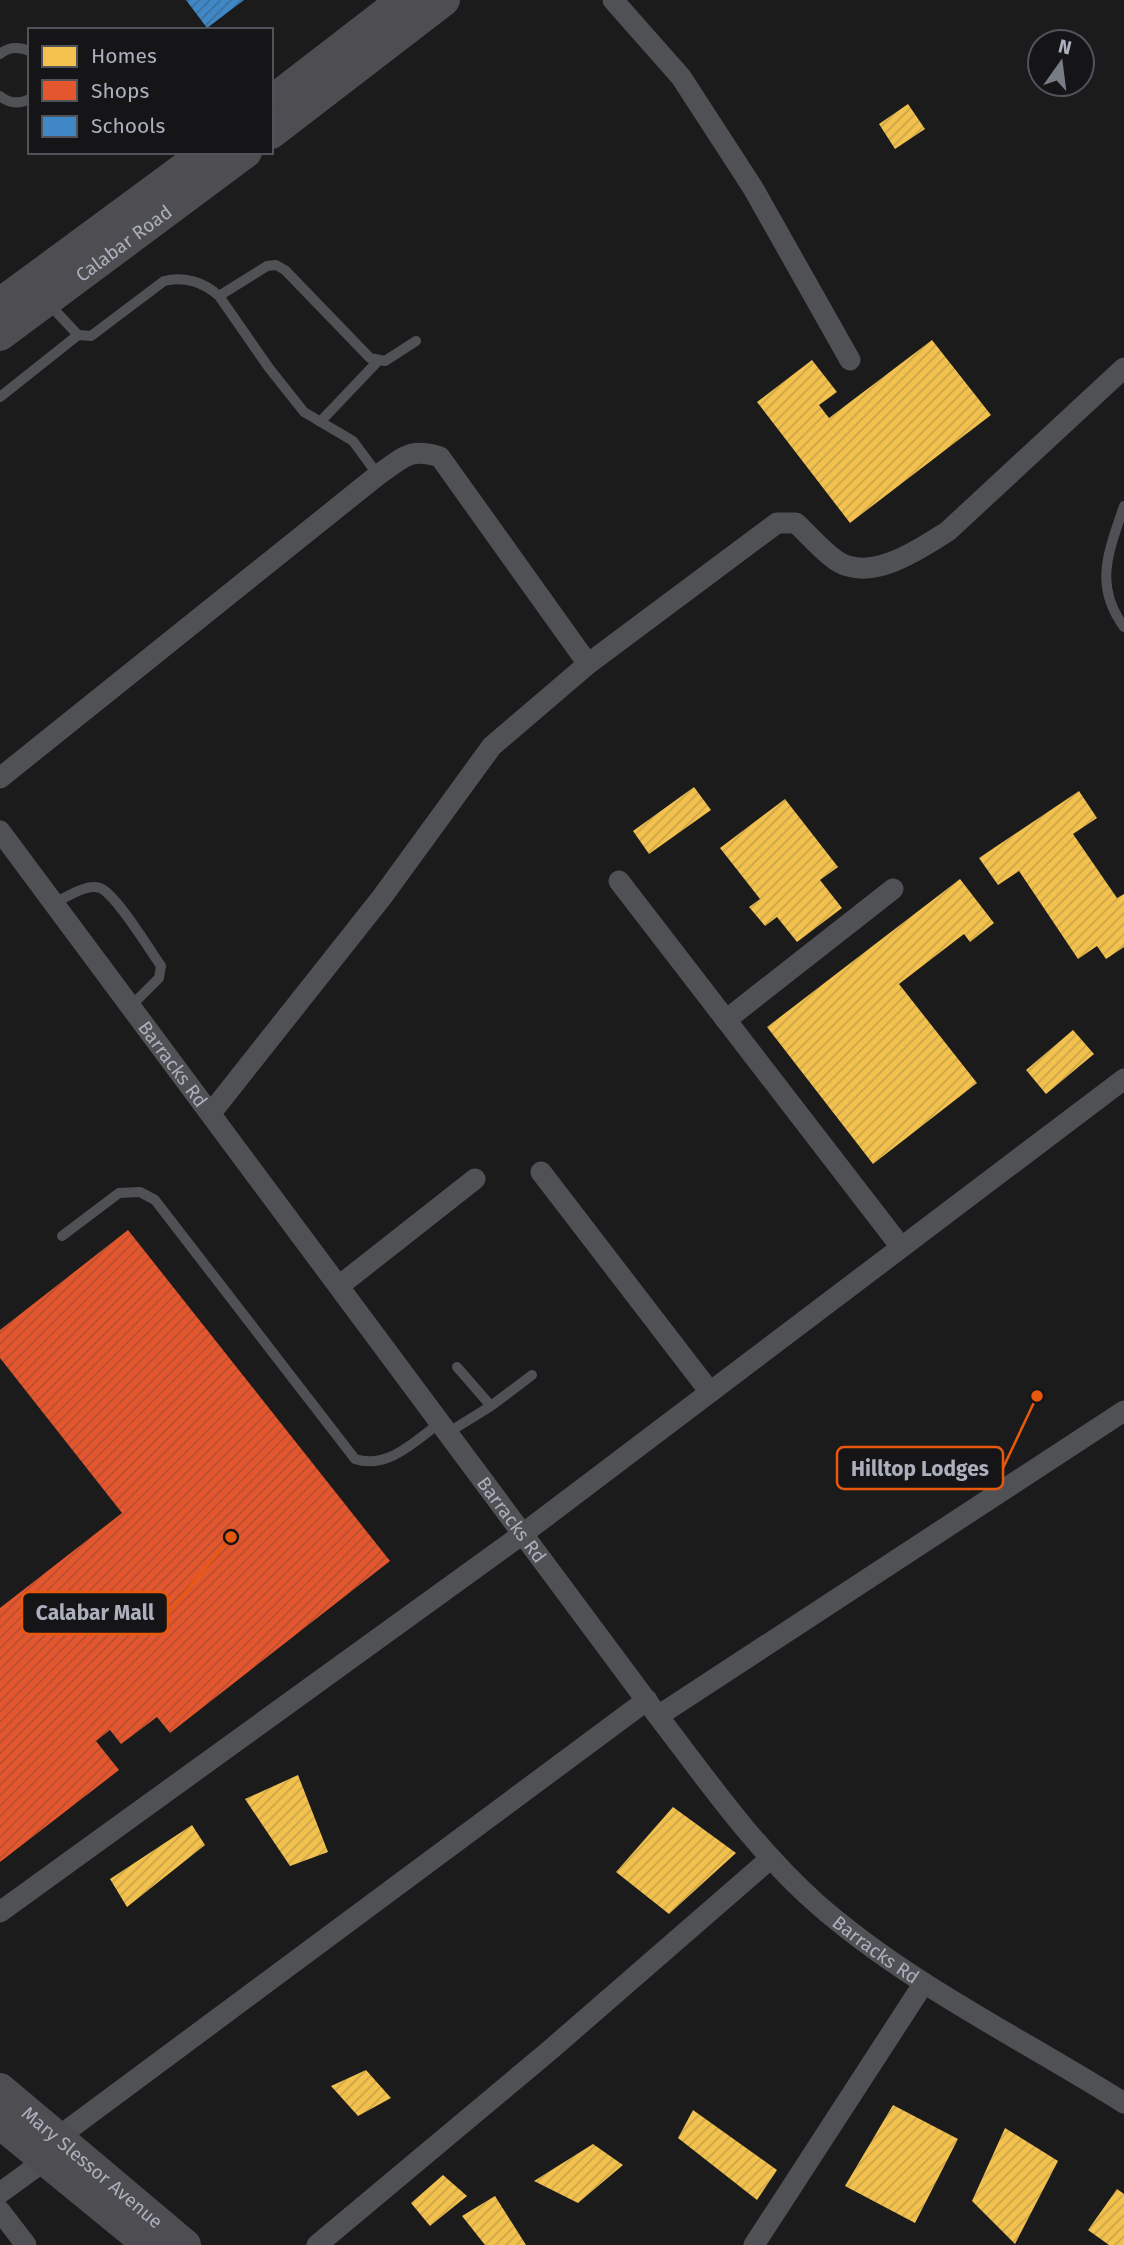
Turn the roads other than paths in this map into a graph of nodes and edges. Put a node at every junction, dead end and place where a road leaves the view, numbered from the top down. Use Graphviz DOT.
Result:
graph roads {
  1 [pos="403,0"];
  2 [pos="614,0"];
  3 [pos="442,1"];
  4 [pos="28,50"];
  5 [pos="0,54"];
  6 [pos="0,96"];
  7 [pos="28,100"];
  8 [pos="273,100"];
  9 [pos="273,131"];
  10 [pos="203,154"];
  11 [pos="243,154"];
  12 [pos="219,296"];
  13 [pos="46,301"];
  14 [pos="0,304"];
  15 [pos="0,335"];
  16 [pos="78,335"];
  17 [pos="416,341"];
  18 [pos="379,360"];
  19 [pos="850,360"];
  20 [pos="1121,377"];
  21 [pos="0,397"];
  22 [pos="320,422"];
  23 [pos="378,475"];
  24 [pos="1124,506"];
  25 [pos="1124,627"];
  26 [pos="588,664"];
  27 [pos="0,778"];
  28 [pos="0,831"];
  29 [pos="619,881"];
  30 [pos="893,889"];
  31 [pos="54,903"];
  32 [pos="130,1007"];
  33 [pos="726,1020"];
  34 [pos="1124,1079"];
  35 [pos="211,1113"];
  36 [pos="541,1172"];
  37 [pos="475,1179"];
  38 [pos="62,1236"];
  39 [pos="901,1247"];
  40 [pos="340,1286"];
  41 [pos="457,1367"];
  42 [pos="532,1375"];
  43 [pos="710,1392"];
  44 [pos="491,1406"];
  45 [pos="1124,1411"];
  46 [pos="445,1427"];
  47 [pos="524,1533"];
  48 [pos="653,1708"];
  49 [pos="771,1858"];
  50 [pos="0,1912"];
  51 [pos="924,1983"];
  52 [pos="0,2089"];
  53 [pos="1124,2104"];
  54 [pos="0,2123"];
  55 [pos="51,2150"];
  56 [pos="0,2193"];
  57 [pos="0,2211"];
  58 [pos="26,2245"];
  59 [pos="149,2245"];
  60 [pos="185,2245"];
  61 [pos="317,2245"];
  62 [pos="754,2245"];
  1 -- 8 [label="main road"];
  2 -- 19 [label="street"];
  3 -- 9 [label="main road"];
  4 -- 5 [label="lane"];
  6 -- 7 [label="lane"];
  10 -- 14 [label="main road, Calabar Road"];
  11 -- 13 [label="main road, Calabar Road"];
  12 -- 16 [label="lane"];
  12 -- 18 [label="lane"];
  12 -- 22 [label="lane"];
  13 -- 15 [label="main road, Calabar Road"];
  13 -- 16 [label="lane"];
  16 -- 21 [label="lane"];
  17 -- 18 [label="lane"];
  18 -- 22 [label="lane"];
  20 -- 26 [label="street"];
  22 -- 23 [label="lane"];
  23 -- 26 [label="street"];
  23 -- 27 [label="street"];
  24 -- 25 [label="lane"];
  26 -- 35 [label="street"];
  28 -- 31 [label="street, Barracks Rd"];
  29 -- 33 [label="street"];
  30 -- 33 [label="street"];
  31 -- 32 [label="street, Barracks Rd"];
  31 -- 32 [label="lane"];
  32 -- 35 [label="street, Barracks Rd"];
  33 -- 39 [label="street"];
  34 -- 39 [label="street"];
  35 -- 40 [label="street, Barracks Rd"];
  36 -- 43 [label="street"];
  37 -- 40 [label="street"];
  38 -- 46 [label="lane"];
  39 -- 43 [label="street"];
  40 -- 46 [label="street, Barracks Rd"];
  41 -- 44 [label="lane"];
  42 -- 44 [label="lane"];
  43 -- 47 [label="street"];
  44 -- 46 [label="lane"];
  45 -- 48 [label="street"];
  46 -- 47 [label="street, Barracks Rd"];
  47 -- 48 [label="street, Barracks Rd"];
  47 -- 50 [label="street"];
  48 -- 49 [label="street, Barracks Rd"];
  48 -- 55 [label="street"];
  49 -- 51 [label="street, Barracks Rd"];
  49 -- 61 [label="street"];
  51 -- 53 [label="street, Barracks Rd"];
  51 -- 62 [label="street"];
  52 -- 55 [label="main road, Mary Slessor Avenue"];
  54 -- 55 [label="main road, Mary Slessor Avenue"];
  55 -- 56 [label="street"];
  55 -- 59 [label="main road, Mary Slessor Avenue"];
  55 -- 60 [label="main road, Mary Slessor Avenue"];
  57 -- 58 [label="street"];
}
